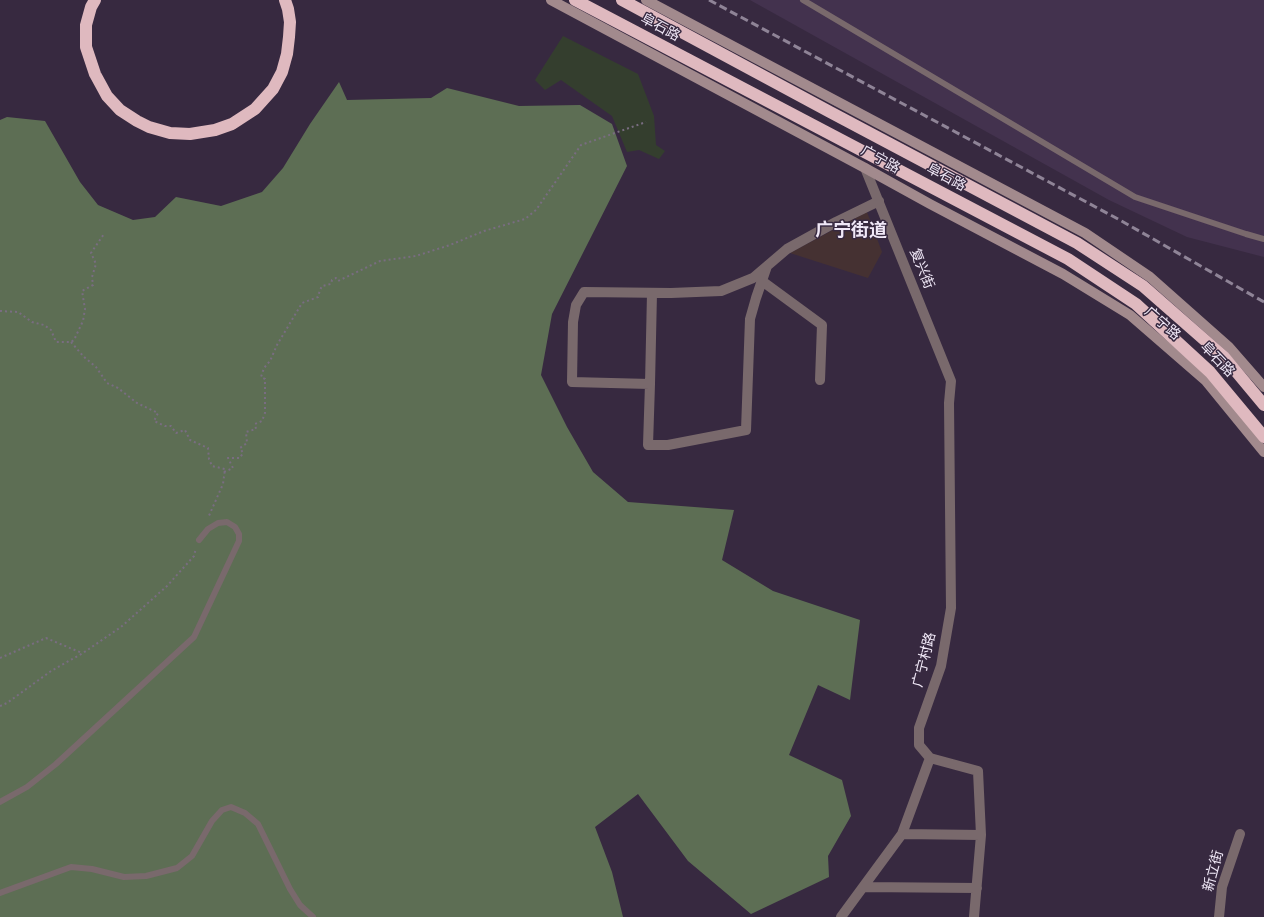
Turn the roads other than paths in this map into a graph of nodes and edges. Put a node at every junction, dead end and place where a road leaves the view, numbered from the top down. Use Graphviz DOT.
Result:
graph roads {
  1 [pos="96,0"];
  2 [pos="285,0"];
  3 [pos="551,0"];
  4 [pos="575,0"];
  5 [pos="622,0"];
  6 [pos="646,0"];
  7 [pos="803,0"];
  8 [pos="865,168"];
  9 [pos="879,201"];
  10 [pos="1264,238"];
  11 [pos="767,266"];
  12 [pos="762,281"];
  13 [pos="652,293"];
  14 [pos="820,380"];
  15 [pos="951,381"];
  16 [pos="650,384"];
  17 [pos="1264,387"];
  18 [pos="1264,405"];
  19 [pos="1264,437"];
  20 [pos="1264,452"];
  21 [pos="199,540"];
  22 [pos="930,758"];
  23 [pos="0,802"];
  24 [pos="902,834"];
  25 [pos="1240,834"];
  26 [pos="981,835"];
  27 [pos="863,887"];
  28 [pos="976,888"];
  29 [pos="0,894"];
  30 [pos="313,917"];
  31 [pos="842,917"];
  32 [pos="974,917"];
  33 [pos="1219,917"];
  1 -- 2 [label="highway"];
  3 -- 8 [label="street, 广宁路"];
  4 -- 19 [label="highway, 阜石路"];
  5 -- 18 [label="highway, 阜石路"];
  6 -- 17 [label="street, 广宁路"];
  7 -- 10 [label="lane"];
  8 -- 9 [label="street, 复兴街"];
  8 -- 20 [label="street, 广宁路"];
  9 -- 11 [label="street"];
  9 -- 15 [label="street, 复兴街"];
  11 -- 12 [label="street"];
  11 -- 13 [label="street"];
  12 -- 14 [label="street"];
  12 -- 16 [label="street"];
  13 -- 16 [label="street"];
  13 -- 16 [label="street"];
  15 -- 22 [label="street, 广宁村路"];
  21 -- 23 [label="lane"];
  22 -- 24 [label="street"];
  22 -- 26 [label="street"];
  24 -- 26 [label="street"];
  24 -- 27 [label="street"];
  25 -- 33 [label="street, 新立街"];
  26 -- 28 [label="street"];
  27 -- 28 [label="street"];
  27 -- 31 [label="street"];
  28 -- 32 [label="street"];
  29 -- 30 [label="lane"];
}
